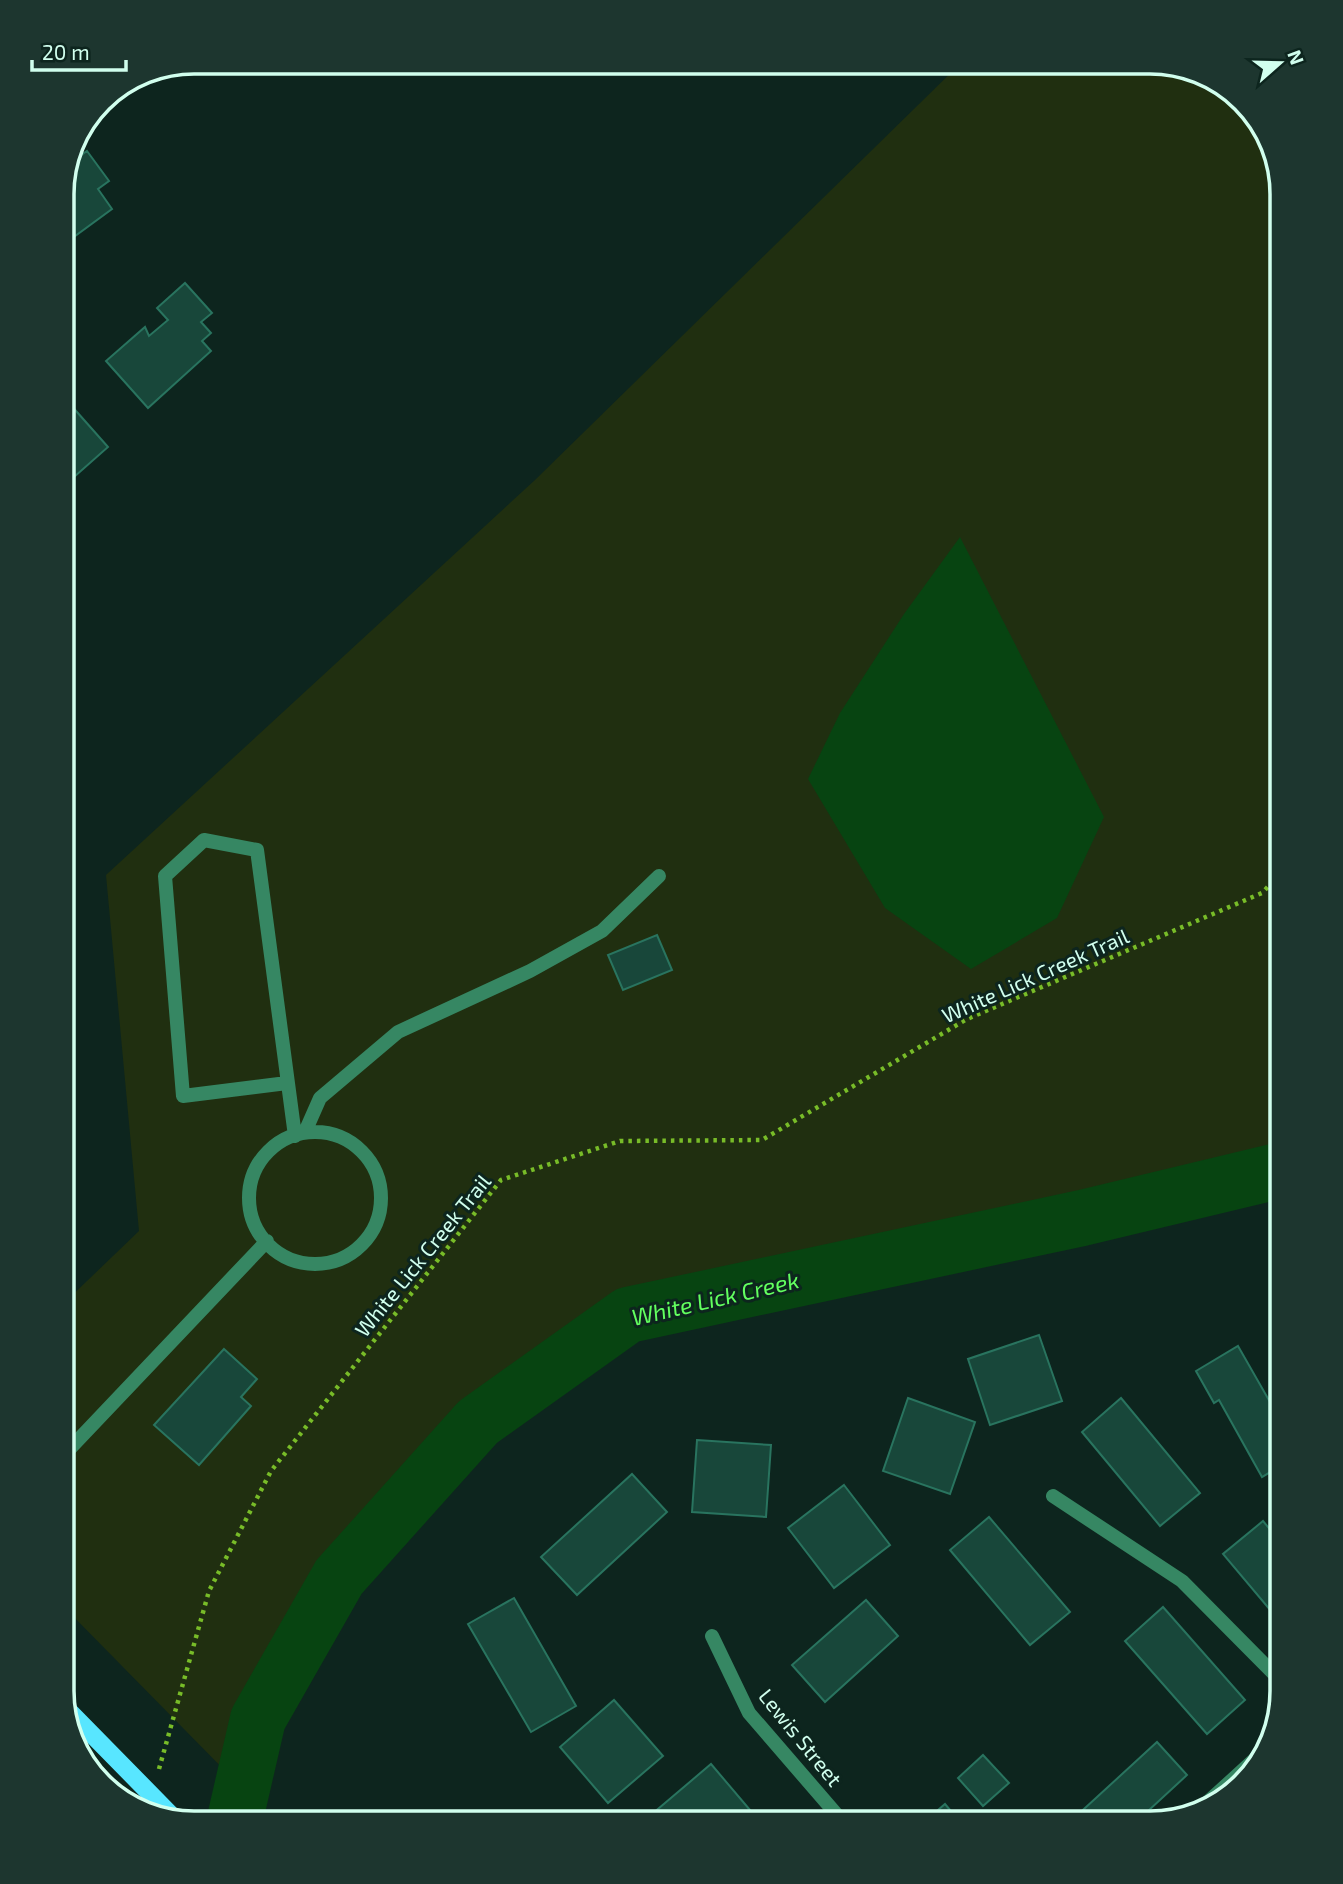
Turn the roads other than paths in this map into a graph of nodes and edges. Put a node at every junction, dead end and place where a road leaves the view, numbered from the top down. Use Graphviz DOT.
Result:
graph roads {
  1 [pos="659,876"];
  2 [pos="288,1083"];
  3 [pos="300,1134"];
  4 [pos="267,1241"];
  5 [pos="74,1444"];
  6 [pos="1053,1496"];
  7 [pos="712,1636"];
  8 [pos="1270,1670"];
  9 [pos="78,1720"];
  10 [pos="162,1806"];
  11 [pos="833,1811"];
  1 -- 3 [label="street"];
  2 -- 2 [label="street"];
  2 -- 3 [label="street"];
  3 -- 4 [label="street"];
  3 -- 4 [label="street"];
  4 -- 5 [label="street"];
  6 -- 8 [label="street"];
  7 -- 11 [label="street, Lewis Street"];
  9 -- 10 [label="main road, bridge"];
}
